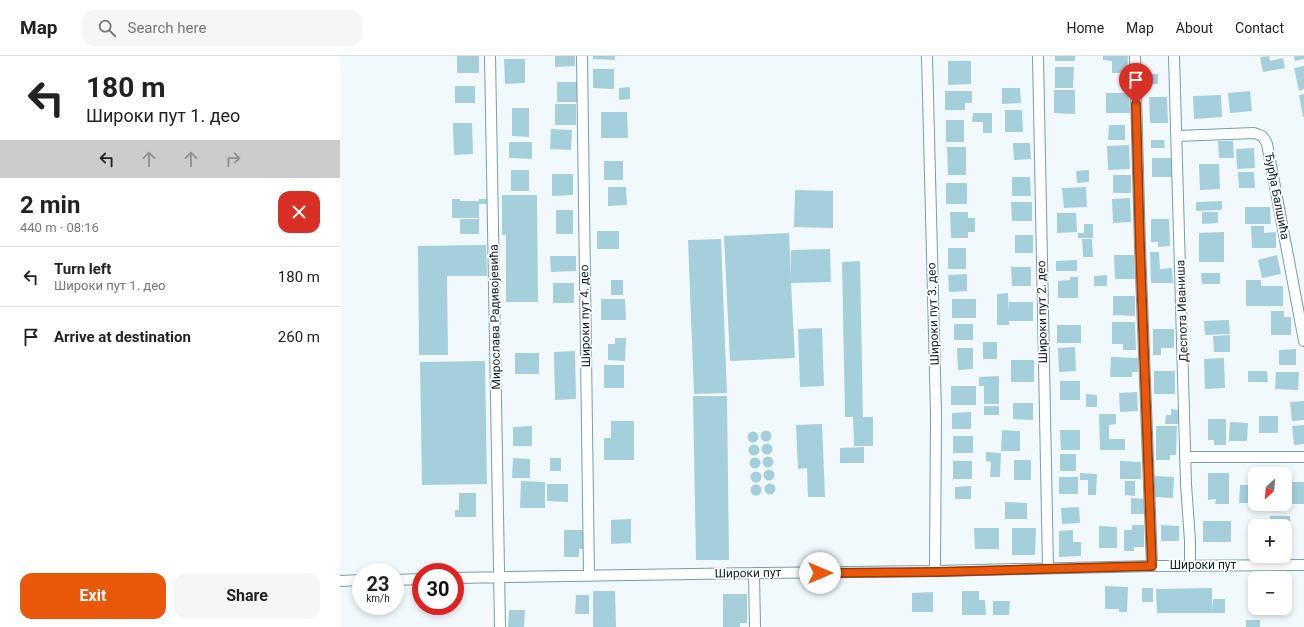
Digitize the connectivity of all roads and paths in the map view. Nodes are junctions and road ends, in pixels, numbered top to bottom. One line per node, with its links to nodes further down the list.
1 (490, 56): 19 (street, Мирослава Радивојевића)
2 (582, 56): 17 (street, Широки пут 4. део)
3 (927, 56): 15 (street, Широки пут 3. део)
4 (1038, 56): 14 (street, Широки пут 2. део)
5 (1135, 56): 12 (street)
6 (1174, 56): 7 (street, Деспота Иваниша)
7 (1177, 136): 8 (street, Ђурђа Балшића); 9 (street, Деспота Иваниша)
8 (1304, 342)
9 (1186, 457): 10 (street); 13 (street, Деспота Иваниша)
10 (1304, 457)
11 (1304, 565): 13 (street, Широки пут)
12 (1152, 566): 13 (street, Широки пут); 14 (street, Широки пут)
13 (1190, 566)
14 (1048, 568): 15 (street, Широки пут)
15 (935, 572): 16 (street, Широки пут)
16 (754, 573): 17 (street, Широки пут); 23 (street)
17 (589, 576): 19 (street, Широки пут)
18 (464, 578): 19 (street, Широки пут)
19 (500, 578): 22 (street, Мирослава Радивојевића)
20 (352, 580): 21 (street)
21 (340, 581)
22 (500, 627)
23 (754, 627)

